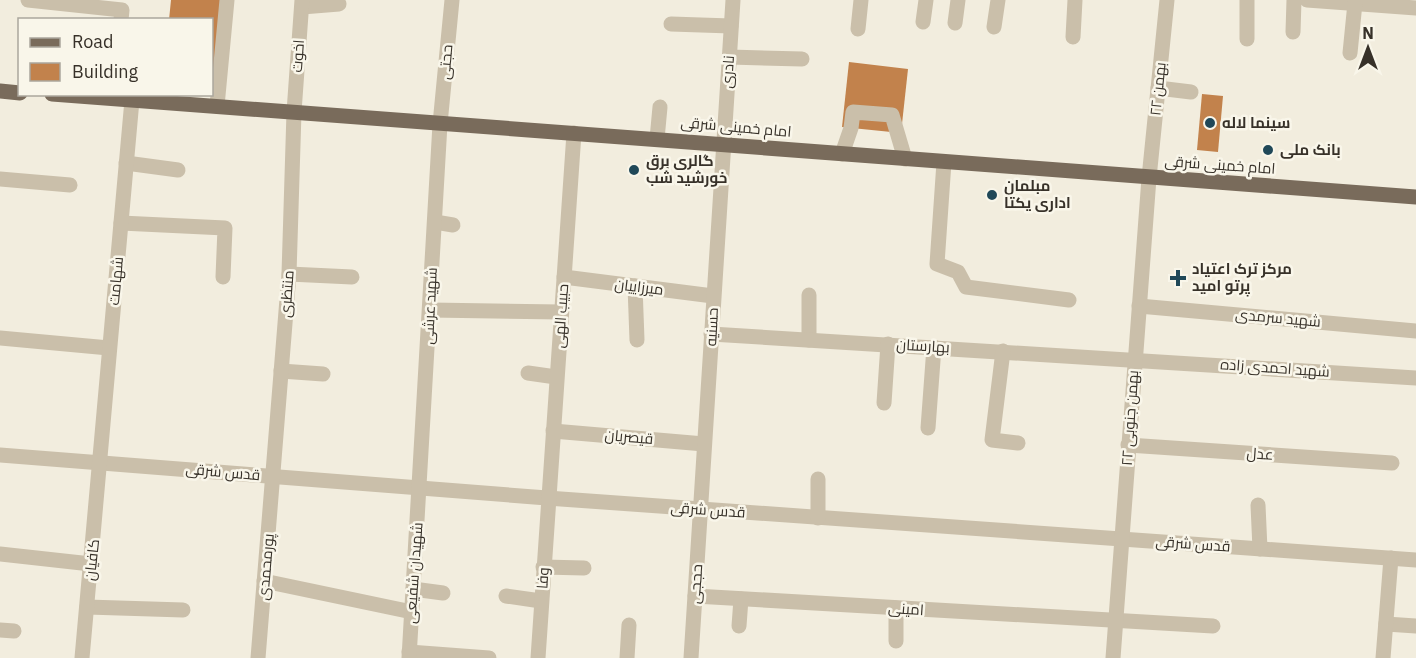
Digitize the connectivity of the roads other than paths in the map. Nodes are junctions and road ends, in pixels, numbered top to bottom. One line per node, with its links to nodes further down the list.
1 (28, 0): 19 (street)
2 (227, 0): 38 (street)
3 (452, 0): 41 (street, حجتی)
4 (734, 0): 23 (street, نادری)
5 (861, 0): 25 (street)
6 (926, 0): 20 (street)
7 (958, 0): 21 (street)
8 (998, 0): 24 (street)
9 (1075, 0): 27 (street)
10 (1167, 0): 32 (street, ۲۲ بهمن)
11 (1247, 0): 28 (street)
12 (1294, 0): 26 (street)
13 (1306, 0): 16 (street)
14 (1375, 2): 16 (street); 18 (street)
15 (302, 3): 17 (street); 40 (street, اخوت)
16 (1355, 3): 29 (street)
17 (339, 4)
18 (1416, 8)
19 (122, 15)
20 (923, 22)
21 (956, 23)
22 (672, 24): 23 (street)
23 (731, 26): 30 (street, نادری)
24 (994, 27)
25 (858, 29)
26 (1293, 32)
27 (1073, 37)
28 (1247, 39)
29 (1350, 53)
30 (729, 57): 31 (street); 44 (street, نادری)
31 (802, 59)
32 (1158, 88): 34 (street); 50 (street, ۲۲ بهمن)
33 (0, 91): 35 (main road)
34 (1191, 92)
35 (18, 93)
36 (115, 96): 37 (main road, امام خمینی شرقی)
37 (132, 100): 38 (main road, امام خمینی شرقی); 48 (street, شهامت)
38 (217, 106): 40 (main road, امام خمینی شرقی)
39 (660, 107): 43 (street)
40 (294, 112): 41 (main road, امام خمینی شرقی); 57 (street, منتظری)
41 (440, 124): 42 (main road, امام خمینی شرقی); 54 (street, شهید عرشی)
42 (574, 133): 43 (main road, امام خمینی شرقی); 60 (street, حبیب الهی)
43 (657, 139): 44 (main road, امام خمینی شرقی)
44 (722, 144): 45 (main road, امام خمینی شرقی); 63 (street, حسنیه)
45 (842, 154): 46 (main road, امام خمینی شرقی); 46 (street)
46 (905, 159): 47 (main road, امام خمینی شرقی)
47 (944, 162): 50 (main road, امام خمینی شرقی); 64 (street)
48 (126, 163): 49 (street); 55 (street, شهامت)
49 (178, 170)
50 (1149, 178): 53 (main road, امام خمینی شرقی); 65 (street, ۲۲ بهمن جنوبی)
51 (0, 179): 52 (street)
52 (70, 185)
53 (1416, 197)
54 (435, 222): 56 (street); 66 (street, شهید عرشی)
55 (121, 223): 58 (street); 75 (street, شهامت)
56 (453, 225)
57 (289, 274): 59 (street); 78 (street, منتظری)
58 (223, 277)
59 (352, 277)
60 (564, 277): 61 (street, میرزاییان); 67 (street, حبیب الهی)
61 (635, 286): 63 (street, میرزاییان); 71 (street)
62 (809, 295): 72 (street)
63 (713, 296): 69 (street, حسنیه)
64 (1069, 300)
65 (1139, 306): 68 (street, شهید سرمدی); 77 (street, ۲۲ بهمن جنوبی)
66 (430, 310): 67 (street); 94 (street, شهید عرشی)
67 (561, 312): 81 (street, حبیب الهی)
68 (1416, 331)
69 (711, 334): 72 (street, بهارستان); 87 (street, حسنیه)
70 (0, 338): 75 (street)
71 (637, 340)
72 (809, 340): 73 (street, بهارستان)
73 (888, 344): 74 (street, بهارستان); 83 (street)
74 (934, 347): 76 (street, بهارستان); 84 (street)
75 (109, 348): 90 (street, شهامت)
76 (1003, 351): 77 (street, بهارستان); 86 (street)
77 (1135, 359): 82 (street, شهید احمدی زاده); 88 (street, ۲۲ بهمن جنوبی)
78 (281, 371): 80 (street); 92 (street, منتظری)
79 (528, 373): 81 (street)
80 (323, 374)
81 (556, 377): 85 (street, حبیب الهی)
82 (1416, 378)
83 (884, 403)
84 (928, 428)
85 (553, 431): 87 (street, قیصریان); 95 (street, حبیب الهی)
86 (1018, 443)
87 (704, 444): 97 (street, حسنیه)
88 (1128, 445): 91 (street, عدل); 99 (street, ۲۲ بهمن جنوبی)
89 (0, 455): 90 (street, قدس شرقی)
90 (101, 462): 92 (street, قدس شرقی); 104 (street, کافیان)
91 (1392, 463)
92 (273, 477): 94 (street, قدس شرقی); 107 (street, پورمحمدی)
93 (818, 479): 98 (street)
94 (420, 489): 95 (street, قدس شرقی); 108 (street, شهیدان شفیعی)
95 (548, 498): 97 (street, قدس شرقی); 105 (street, وفا)
96 (1258, 504): 100 (street)
97 (701, 510): 98 (street, قدس شرقی); 111 (street, حججی)
98 (818, 518): 99 (street, قدس شرقی)
99 (1121, 539): 100 (street, قدس شرقی); 118 (street, ۲۲ بهمن جنوبی)
100 (1260, 549): 102 (street, قدس شرقی)
101 (0, 554): 104 (street)
102 (1391, 558): 103 (street, قدس شرقی); 119 (street)
103 (1416, 560)
104 (91, 564): 114 (street, کافیان)
105 (543, 567): 106 (street); 113 (street, وفا)
106 (584, 568)
107 (264, 580): 117 (street); 127 (street, پورمحمدی)
108 (413, 589): 109 (street); 117 (street, شهیدان شفیعی)
109 (443, 594)
110 (506, 596): 113 (street)
111 (695, 596): 112 (street, امینی); 131 (street, حججی)
112 (741, 599): 115 (street, امینی); 121 (street)
113 (541, 601): 129 (street, وفا)
114 (87, 607): 116 (street); 126 (street, کافیان)
115 (896, 608): 118 (street, امینی); 124 (street)
116 (183, 610)
117 (412, 612): 125 (street, شهیدان شفیعی)
118 (1116, 622): 122 (street, امینی); 132 (street, ۲۲ بهمن جنوبی)
119 (1386, 624): 123 (street); 133 (street)
120 (629, 625): 130 (street)
121 (739, 626)
122 (1213, 626)
123 (1416, 626)
124 (896, 641)
125 (409, 655): 128 (street)
126 (82, 658)
127 (258, 658)
128 (489, 658)
129 (538, 658)
130 (627, 658)
131 (691, 658)
132 (1113, 658)
133 (1383, 658)

